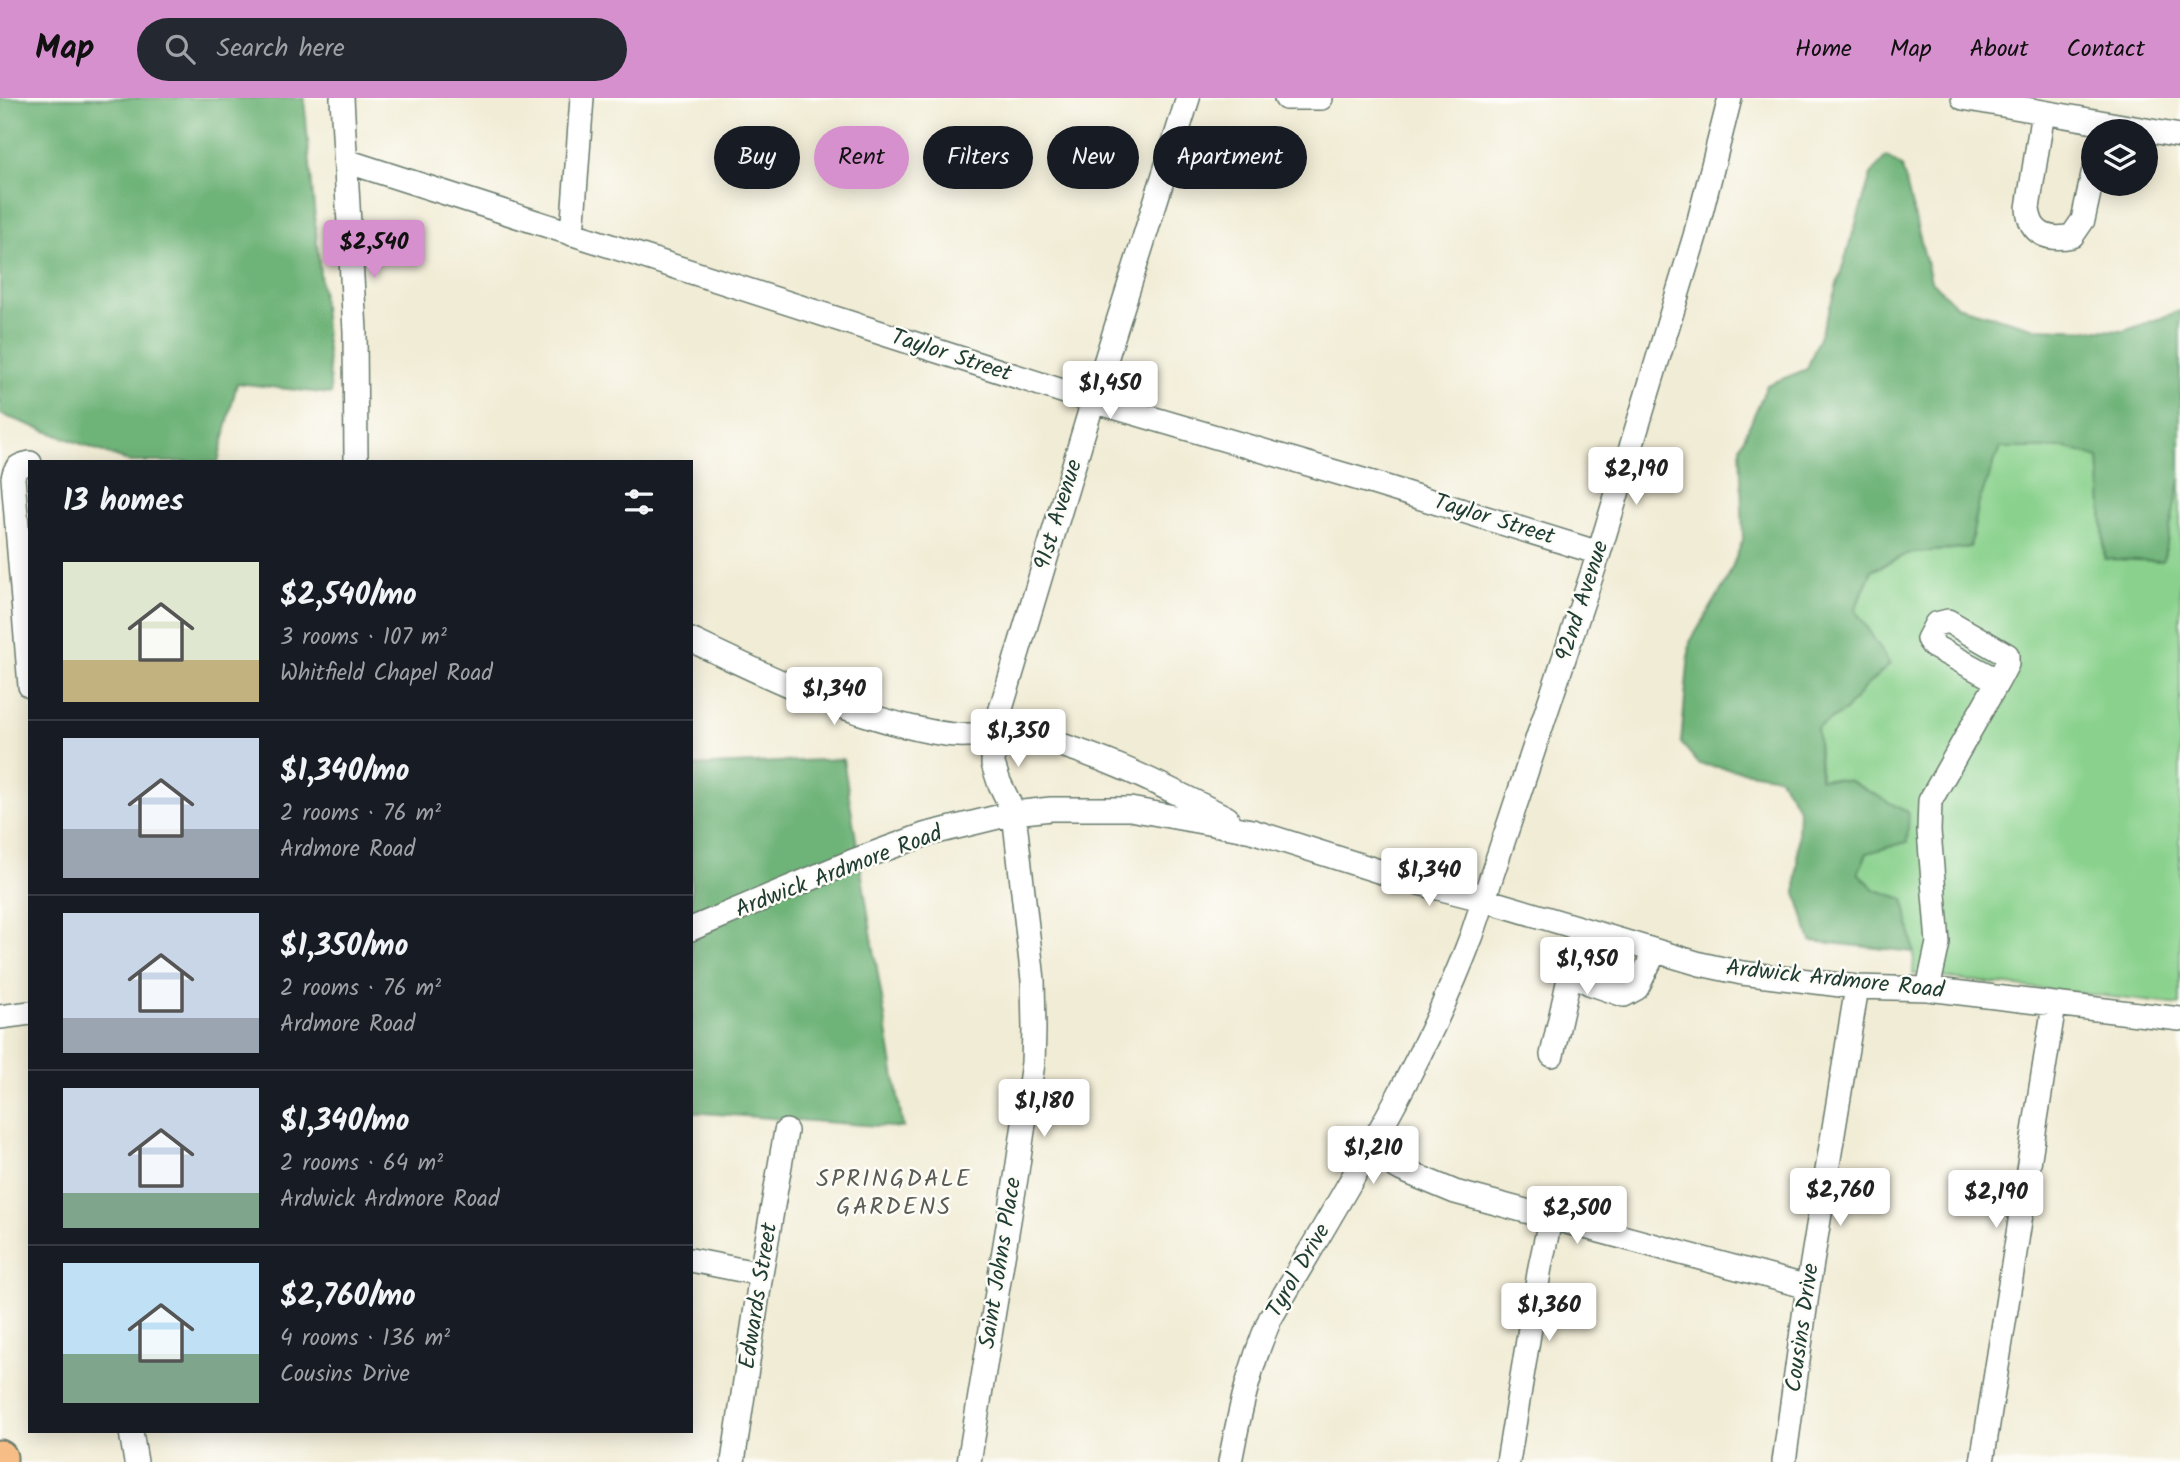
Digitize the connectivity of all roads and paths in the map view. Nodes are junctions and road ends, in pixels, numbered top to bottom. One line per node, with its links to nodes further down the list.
1 (342, 98): 12 (street)
2 (582, 98): 14 (street)
3 (1188, 98): 15 (street, 91st Avenue)
4 (1286, 98): 5 (street)
5 (1321, 98)
6 (1730, 98): 18 (street, 92nd Avenue)
7 (1964, 98): 8 (street)
8 (2043, 112): 9 (street); 13 (street)
9 (2081, 122)
10 (2158, 133): 11 (street)
11 (2180, 136)
12 (346, 161): 14 (street, Taylor Street); 16 (street)
13 (2088, 196)
14 (572, 234): 15 (street, Taylor Street)
15 (1093, 401): 18 (street, Taylor Street); 22 (street, 91st Avenue)
16 (356, 460)
17 (22, 467): 20 (street)
18 (1599, 553): 25 (street, 92nd Avenue)
19 (693, 641): 22 (street)
20 (28, 662)
21 (1998, 681): 31 (street)
22 (994, 732): 23 (street, 91st Avenue); 24 (street)
23 (1014, 813): 24 (street, Ardwick Ardmore Road); 26 (street, Ardwick Ardmore Road); 48 (street, Saint Johns Place)
24 (1252, 831): 25 (street, Ardwick Ardmore Road)
25 (1485, 900): 27 (street, Ardwick Ardmore Road); 38 (street, Tyrol Drive)
26 (693, 928)
27 (1580, 929): 28 (street, Ardwick Ardmore Road); 29 (street)
28 (1655, 951): 29 (street); 30 (street, Ardwick Ardmore Road)
29 (1570, 972): 36 (street)
30 (1857, 987): 31 (street, Ardwick Ardmore Road); 42 (street, Cousins Drive)
31 (1928, 989): 32 (street, Ardwick Ardmore Road)
32 (2054, 1005): 35 (street, Ardwick Ardmore Road); 52 (street)
33 (27, 1014): 34 (street)
34 (0, 1017)
35 (2180, 1019)
36 (1552, 1055)
37 (786, 1131): 41 (street, Edwards Street)
38 (1369, 1151): 39 (street); 49 (street, Tyrol Drive)
39 (1551, 1216): 42 (street); 50 (street)
40 (693, 1261): 41 (street)
41 (761, 1275): 47 (street, Edwards Street)
42 (1808, 1287): 51 (street, Cousins Drive)
43 (131, 1433): 46 (street)
44 (0, 1457): 45 (highway)
45 (1, 1462)
46 (136, 1462)
47 (733, 1462)
48 (969, 1462)
49 (1230, 1462)
50 (1508, 1462)
51 (1784, 1462)
52 (1982, 1462)

